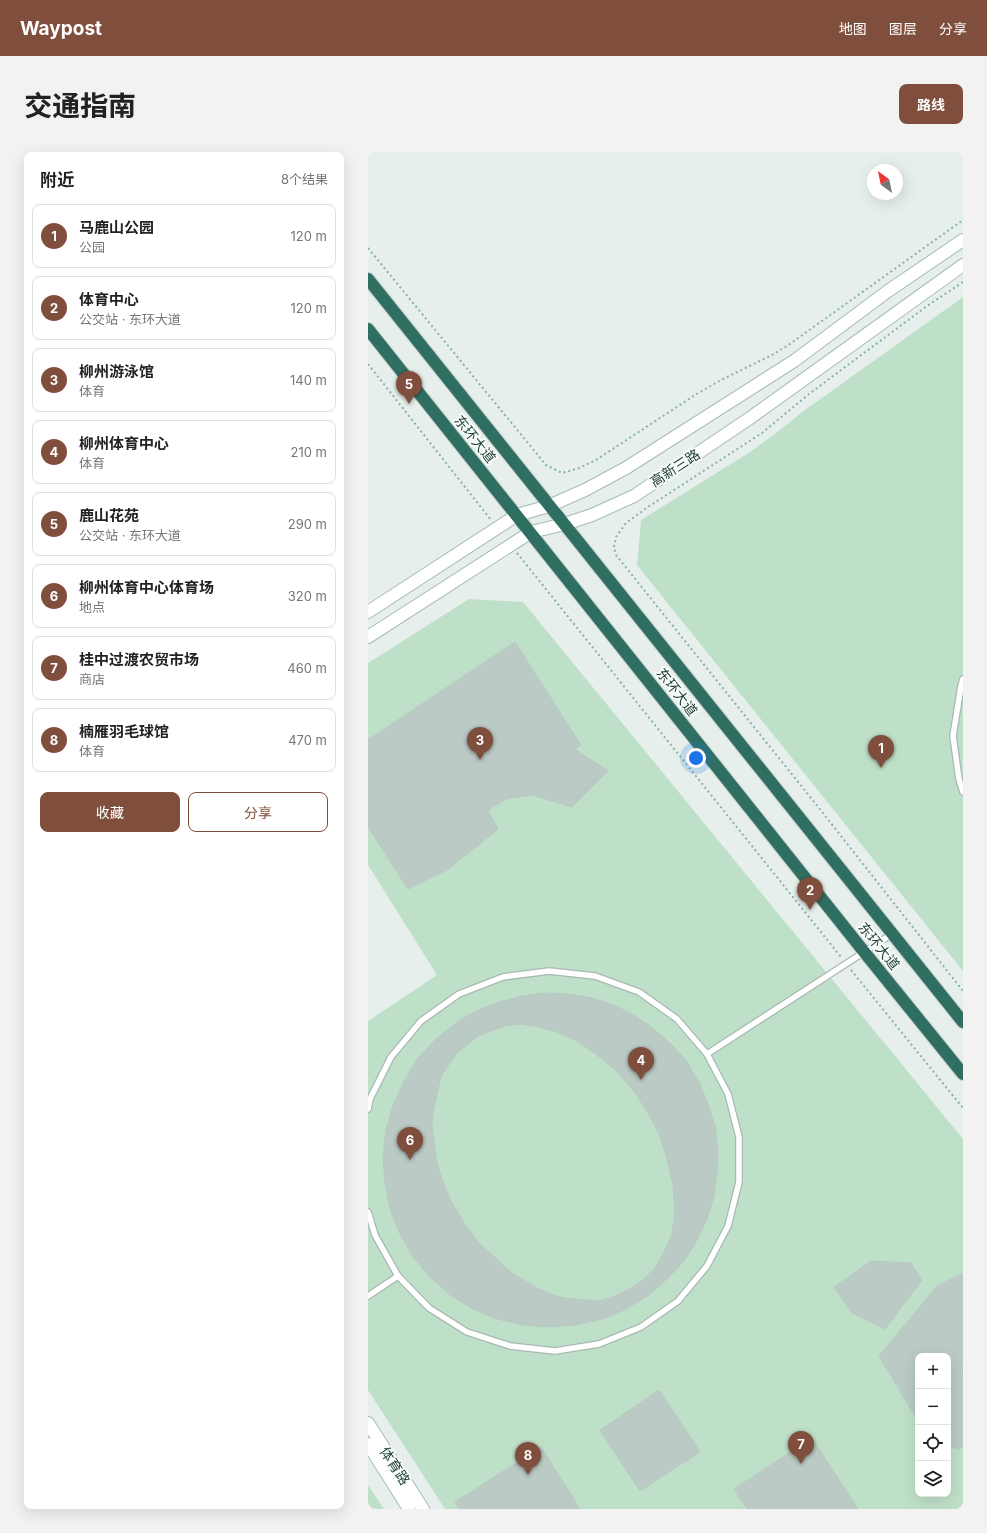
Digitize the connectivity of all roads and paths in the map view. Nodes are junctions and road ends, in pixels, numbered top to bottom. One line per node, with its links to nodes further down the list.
1 (963, 220): 3 (path)
2 (963, 240): 9 (main road, 高新三路)
3 (368, 248)
4 (963, 265): 11 (main road, 高新三路)
5 (368, 279): 9 (highway, 东环大道)
6 (963, 282): 22 (path)
7 (368, 329): 10 (highway, 东环大道)
8 (368, 364): 12 (path)
9 (549, 506): 10 (main road, 高新三路); 11 (highway, 东环大道)
10 (517, 516): 12 (main road, 高新三路); 13 (highway, 东环大道)
11 (565, 524): 13 (main road, 高新三路); 19 (highway, 东环大道)
12 (498, 528): 15 (main road, 高新三路)
13 (531, 532): 14 (main road, 高新三路); 20 (highway, 东环大道)
14 (511, 545): 16 (main road, 高新三路); 21 (path)
15 (368, 612)
16 (368, 637)
17 (963, 679): 18 (lane)
18 (963, 792)
19 (892, 934): 20 (lane); 23 (highway, 东环大道)
20 (865, 952): 21 (lane); 25 (highway, 东环大道)
21 (846, 964): 24 (lane); 26 (path)
22 (963, 991)
23 (963, 1022)
24 (708, 1054): 27 (lane); 29 (lane)
25 (963, 1074)
26 (963, 1108)
27 (368, 1109)
28 (368, 1212): 29 (lane)
29 (398, 1276): 30 (lane)
30 (368, 1296)
31 (368, 1424): 34 (main road, 体育路)
32 (368, 1444): 33 (main road, 体育路)
33 (409, 1509)
34 (423, 1509)

